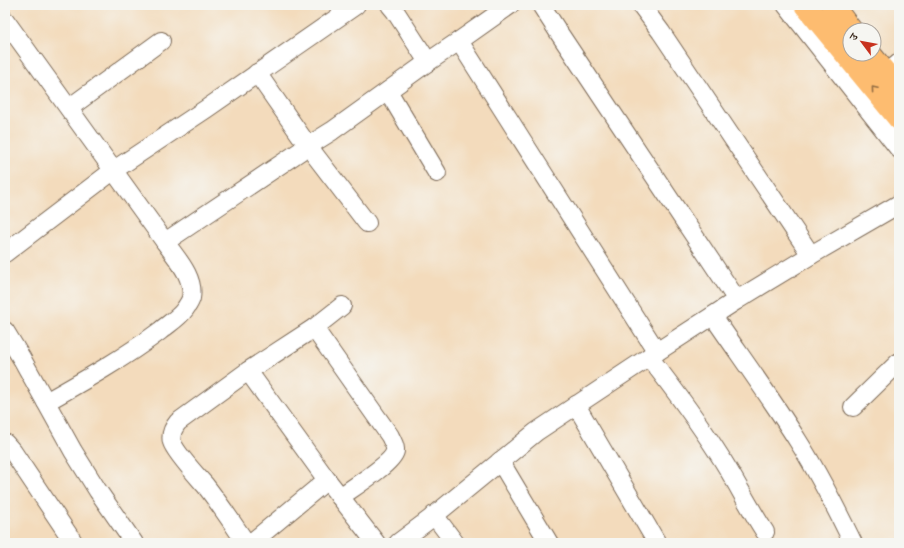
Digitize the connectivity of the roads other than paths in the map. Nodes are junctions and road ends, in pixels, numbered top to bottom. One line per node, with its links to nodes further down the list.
1 (356, 5): 15 (street)
2 (390, 5): 13 (street)
3 (510, 5): 12 (street)
4 (541, 5): 29 (street)
5 (641, 5): 28 (street)
6 (786, 5): 21 (street)
7 (805, 5): 19 (main road, one-way to 7)
8 (832, 5): 10 (main road)
9 (5, 20): 18 (street)
10 (845, 22)
11 (161, 41): 18 (street)
12 (459, 42): 13 (street); 34 (street)
13 (428, 62): 17 (street)
14 (880, 62): 16 (main road)
15 (257, 73): 20 (street); 22 (street)
16 (895, 75)
17 (388, 91): 20 (street); 23 (street)
18 (69, 108): 22 (street)
19 (899, 120)
20 (308, 146): 25 (street); 26 (street)
21 (899, 149)
22 (114, 170): 26 (street); 27 (street)
23 (437, 173)
24 (899, 204): 28 (street)
25 (367, 223)
26 (165, 242): 37 (street)
27 (5, 253)
28 (811, 255): 29 (street)
29 (737, 300): 31 (street)
30 (342, 306): 32 (street)
31 (713, 316): 34 (street); 55 (street)
32 (314, 328): 36 (street); 43 (street)
33 (5, 331): 37 (street)
34 (653, 355): 38 (street); 45 (street)
35 (899, 362): 39 (street)
36 (248, 371): 42 (street); 48 (street)
37 (46, 402): 47 (street)
38 (576, 405): 41 (street); 54 (street)
39 (853, 407)
40 (5, 443): 46 (street)
41 (500, 461): 44 (street); 53 (street)
42 (327, 480): 43 (street); 49 (street)
43 (340, 497): 50 (street)
44 (434, 515): 51 (street); 52 (street)
45 (765, 532)
46 (74, 543)
47 (134, 543)
48 (246, 543)
49 (251, 543)
50 (376, 543)
51 (398, 543)
52 (454, 543)
53 (549, 543)
54 (657, 543)
55 (853, 543)

